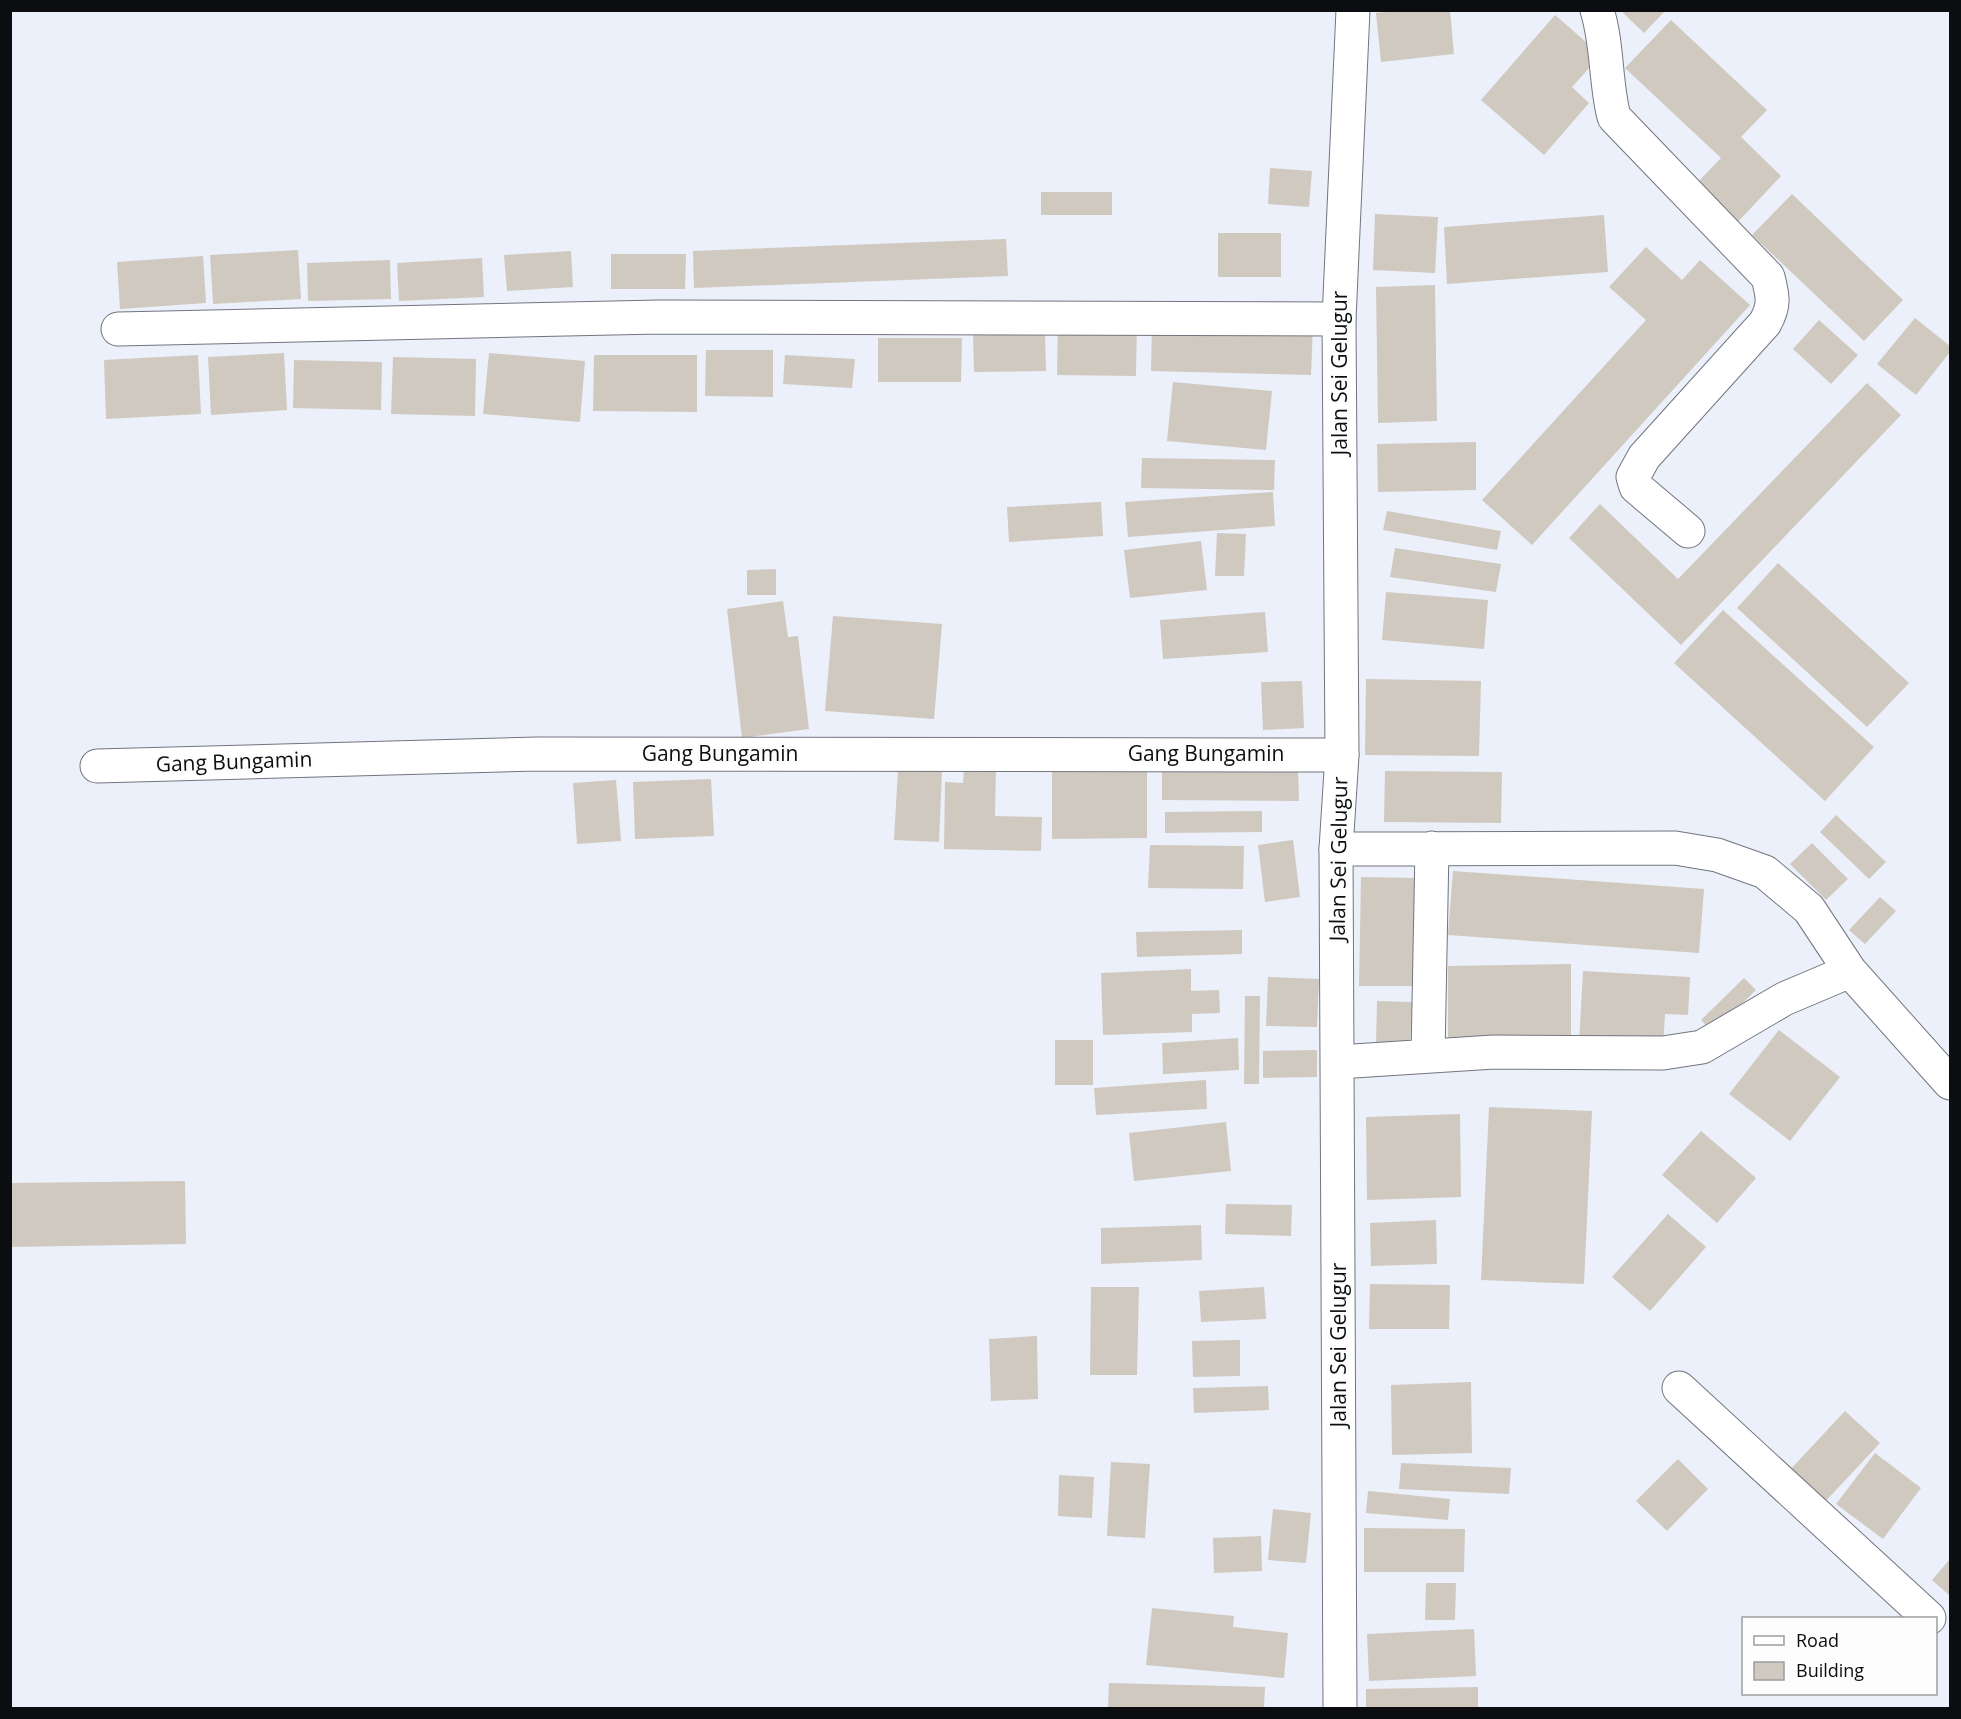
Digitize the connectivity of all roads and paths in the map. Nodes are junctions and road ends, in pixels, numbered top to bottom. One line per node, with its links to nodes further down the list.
1 (1353, 10): 3 (street, Jalan Sei Gelugur)
2 (1597, 10): 5 (street)
3 (1339, 319): 4 (street); 6 (street, Jalan Sei Gelugur)
4 (118, 329)
5 (1688, 531)
6 (1342, 755): 7 (street, Gang Bungamin); 9 (street, Jalan Sei Gelugur)
7 (97, 766)
8 (1432, 848): 9 (street); 10 (street); 11 (street)
9 (1336, 849): 12 (street, Jalan Sei Gelugur)
10 (1850, 971): 11 (street); 13 (street)
11 (1428, 1056): 12 (street)
12 (1338, 1062): 18 (street, Jalan Sei Gelugur)
13 (1950, 1083)
14 (1679, 1388): 15 (street)
15 (1928, 1617)
16 (1937, 1626): 17 (street)
17 (1950, 1638)
18 (1340, 1708)

